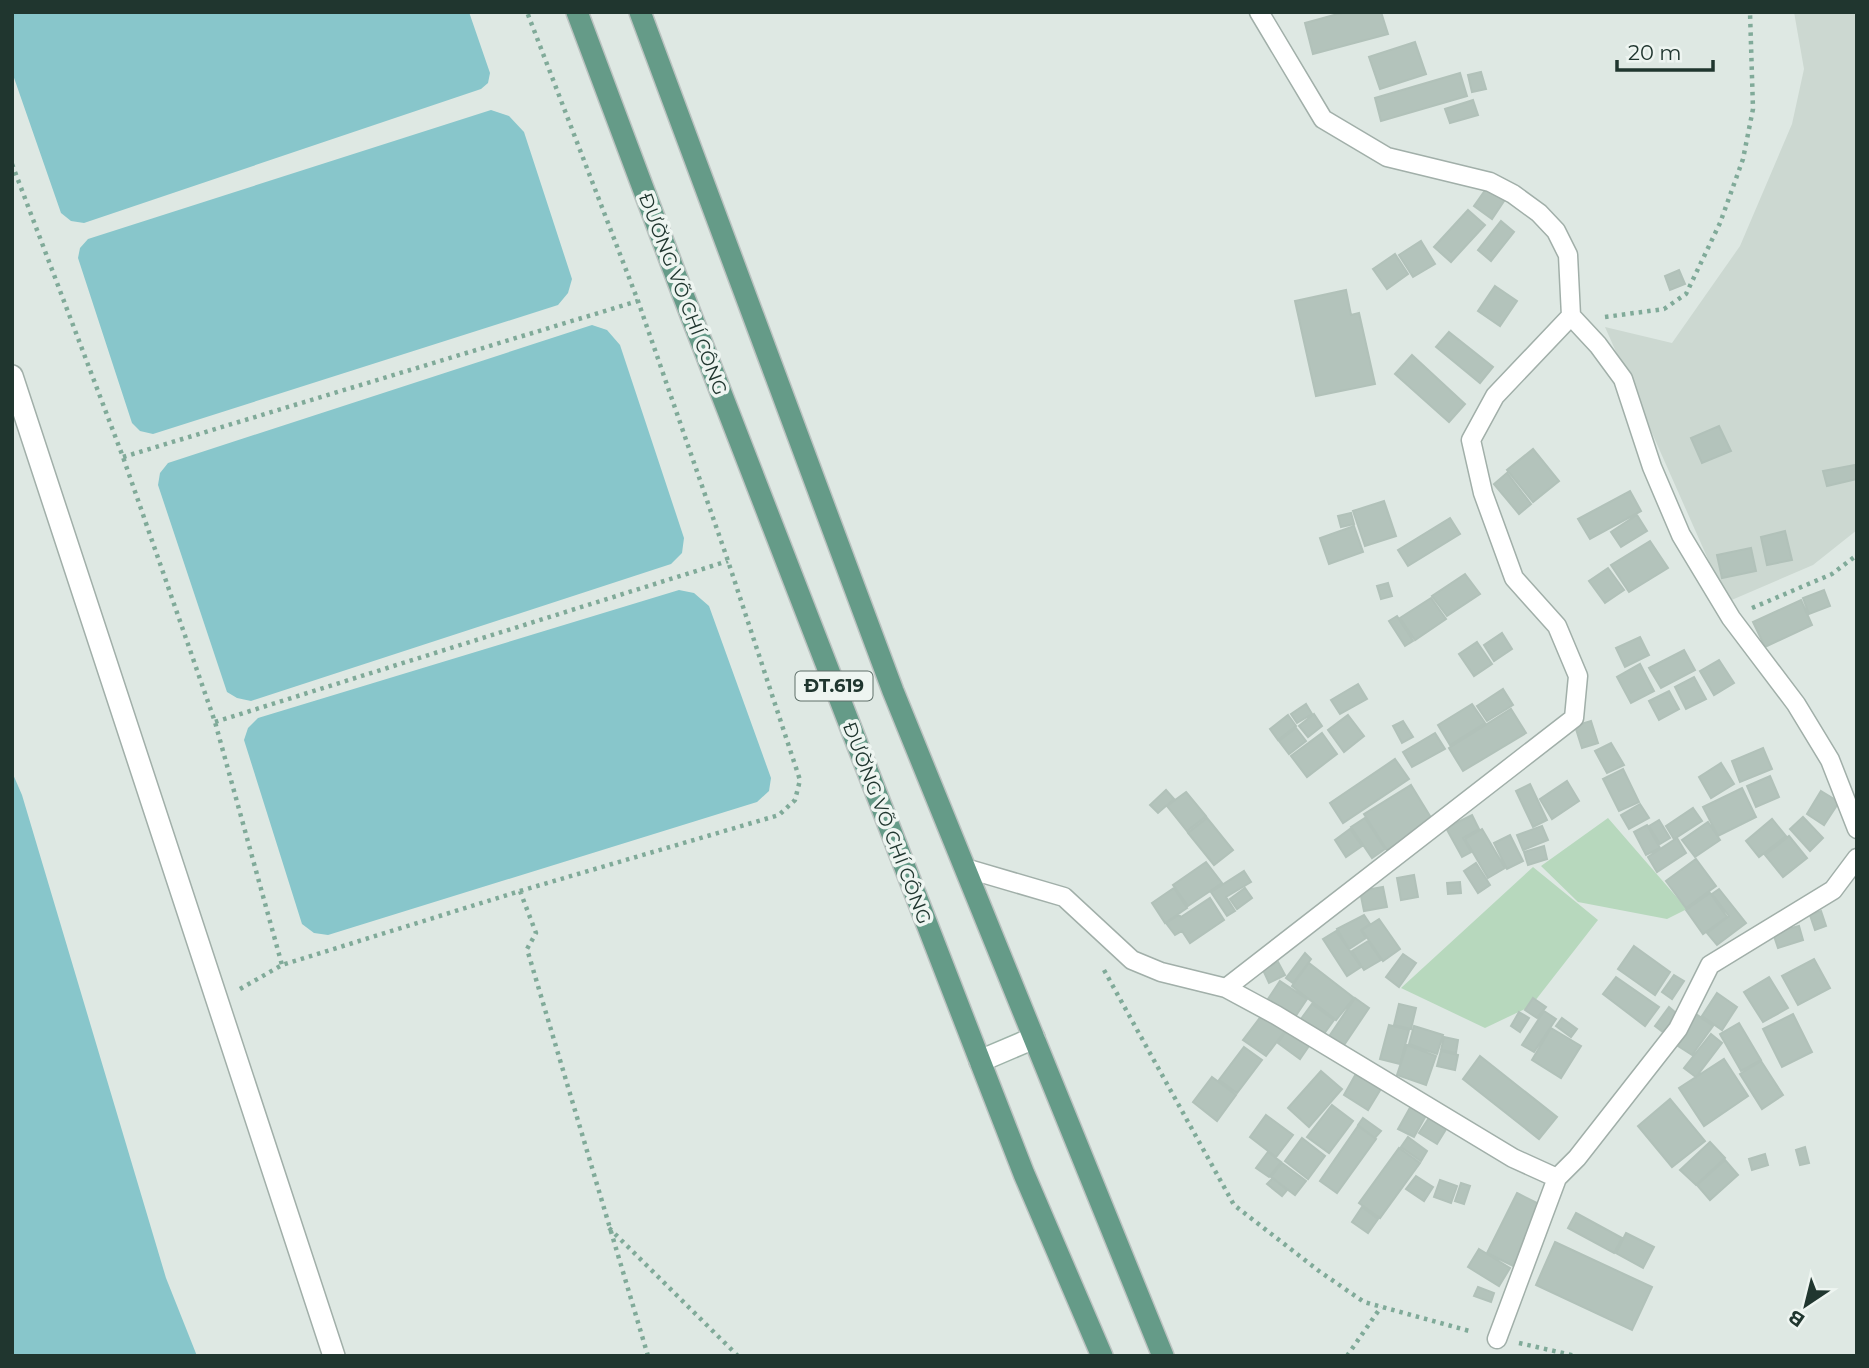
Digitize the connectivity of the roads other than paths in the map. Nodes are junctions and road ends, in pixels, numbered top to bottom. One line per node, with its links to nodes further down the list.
1 (577, 12): 11 (main road, ĐƯỜNG VÕ CHÍ CÔNG / ĐT.619)
2 (640, 12): 8 (main road, ĐT.619)
3 (1259, 12): 4 (lane)
4 (1571, 316): 6 (lane); 9 (lane)
5 (12, 376): 14 (street)
6 (1857, 829)
7 (1857, 858): 12 (lane)
8 (964, 868): 9 (lane); 10 (main road, ĐT.619)
9 (1226, 988): 12 (lane)
10 (1034, 1038): 11 (street); 16 (main road, ĐT.619)
11 (980, 1061): 15 (main road, ĐƯỜNG VÕ CHÍ CÔNG / ĐT.619)
12 (1557, 1178): 13 (lane)
13 (1497, 1339)
14 (334, 1356)
15 (1102, 1356)
16 (1163, 1356)

